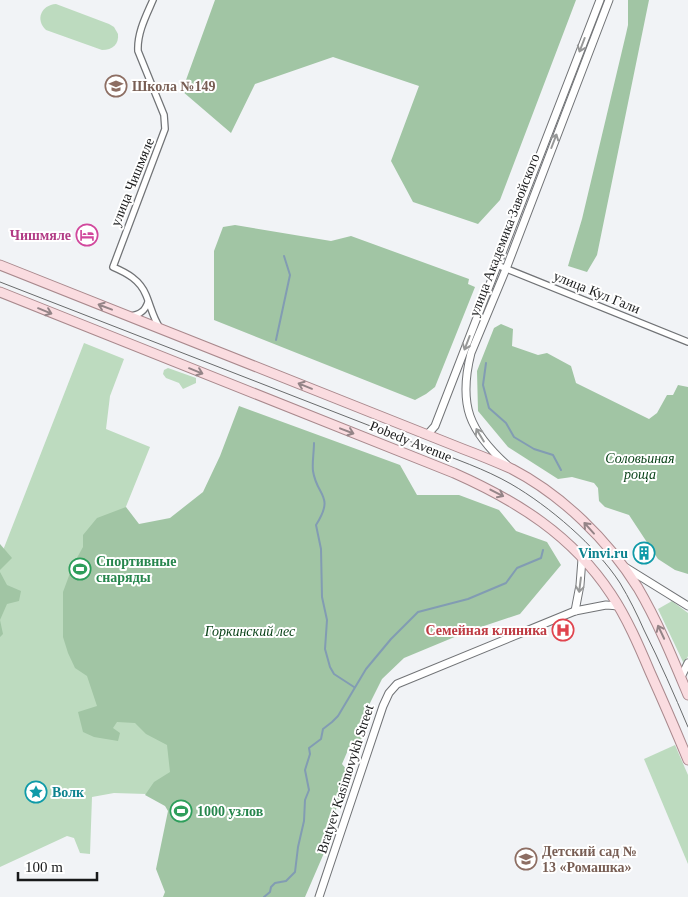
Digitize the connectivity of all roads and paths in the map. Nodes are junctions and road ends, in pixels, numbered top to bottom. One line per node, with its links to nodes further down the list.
1 (153, 0): 8 (street, улица Чишмяле)
2 (600, 0): 5 (street, улица Академика Завойского, one-way to 5)
3 (608, 0): 6 (street, улица Академика Завойского, one-way to 3)
4 (0, 265): 9 (main road, Pobedy Avenue, one-way to 4)
5 (497, 266): 6 (street, улица Кул Гали); 12 (street, улица Академика Завойского, one-way to 12)
6 (506, 269): 11 (street, улица Кул Гали); 13 (street, улица Академика Завойского, one-way to 6)
7 (0, 292): 14 (main road, Pobedy Avenue, one-way to 14)
8 (148, 302): 9 (street); 10 (street, улица Чишмяле)
9 (130, 316): 10 (main road, Pobedy Avenue)
10 (160, 328): 12 (main road, Pobedy Avenue, one-way to 10)
11 (688, 342)
12 (427, 435): 13 (main road, Pobedy Avenue)
13 (513, 470): 15 (main road, Pobedy Avenue, one-way to 13)
14 (582, 559): 16 (main road, Pobedy Avenue); 18 (street, one-way to 18)
15 (621, 564): 17 (street); 20 (main road, Pobedy Avenue, one-way to 15)
16 (619, 606): 18 (street, Bratyev Kasimovykh Street); 22 (main road, Pobedy Avenue)
17 (688, 606)
18 (575, 611): 23 (street, Bratyev Kasimovykh Street)
19 (688, 663): 20 (street)
20 (681, 677): 21 (main road, Pobedy Avenue)
21 (688, 695)
22 (688, 760)
23 (319, 897)

